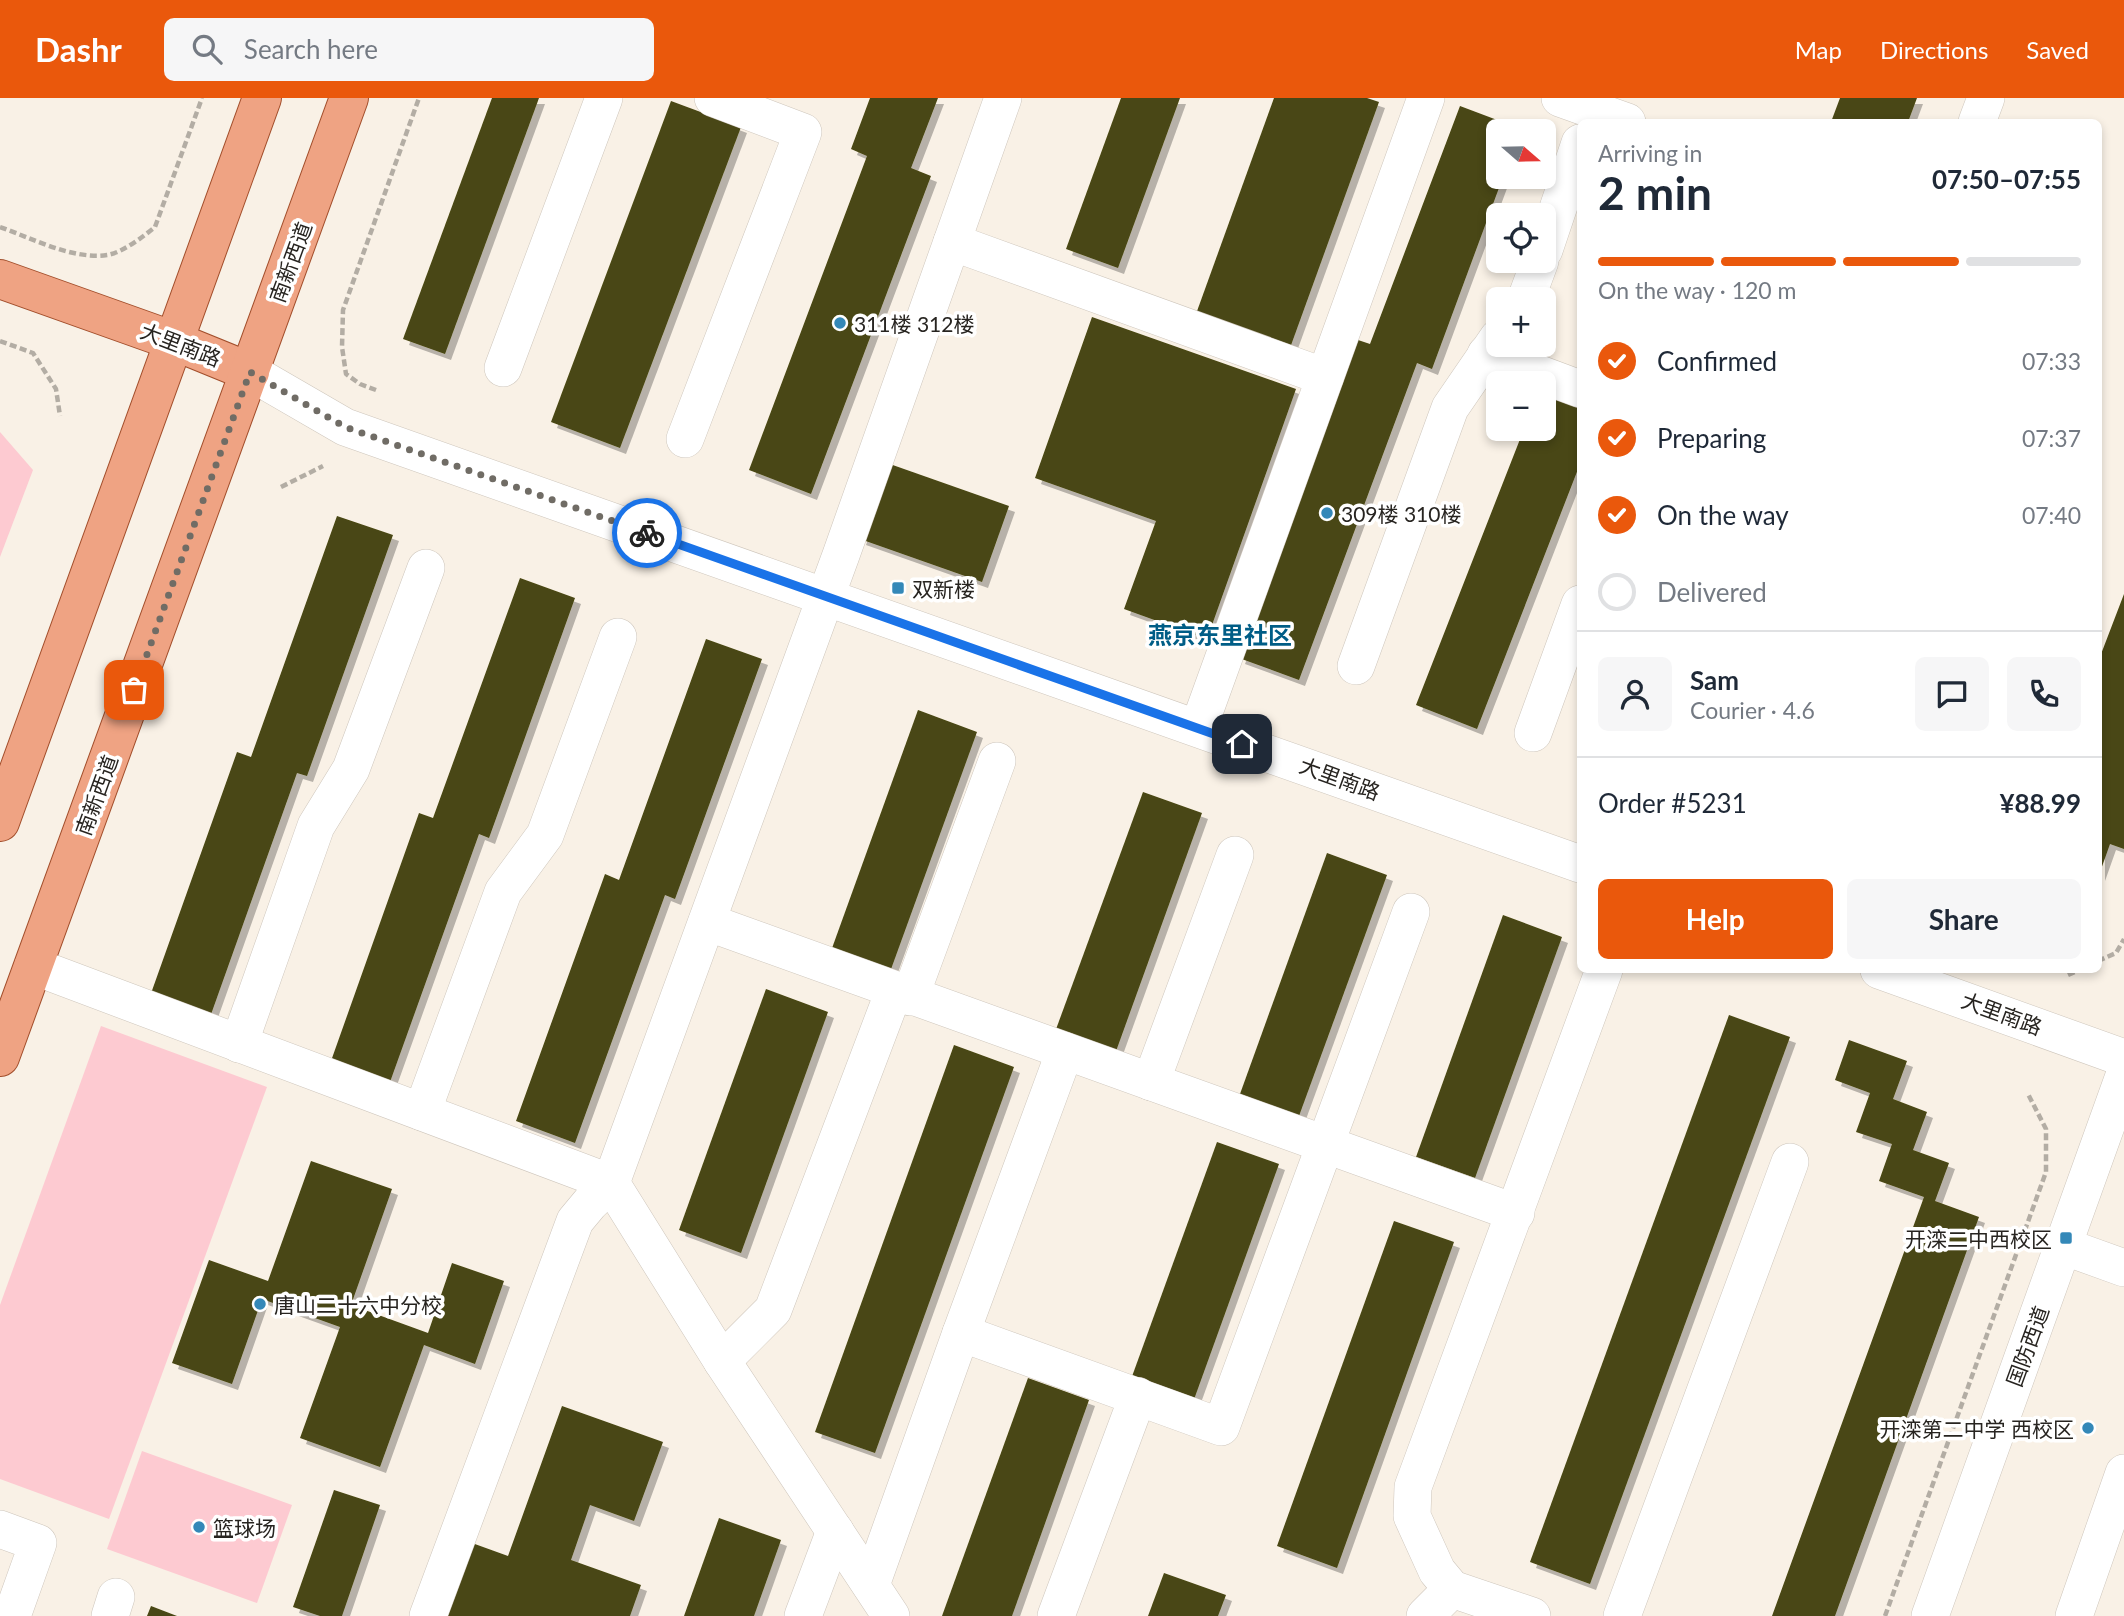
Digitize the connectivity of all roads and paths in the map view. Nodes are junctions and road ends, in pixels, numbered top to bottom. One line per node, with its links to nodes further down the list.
1 (202, 98): 13 (path)
2 (262, 98): 17 (main road)
3 (349, 98): 21 (main road, 南新西道)
4 (419, 98): 24 (path)
5 (604, 98): 20 (street)
6 (713, 98): 26 (street)
7 (1003, 98): 14 (street)
8 (1426, 98): 22 (street)
9 (1986, 98): 10 (street)
10 (1978, 119)
11 (1577, 129): 12 (street)
12 (1556, 206)
13 (0, 227)
14 (952, 242): 22 (street); 30 (street)
15 (0, 279): 17 (main road, 大里南路)
16 (0, 341): 25 (path)
17 (174, 341): 21 (main road, 大里南路); 37 (main road)
18 (1486, 355): 33 (street)
19 (1515, 357): 23 (street)
20 (503, 368)
21 (250, 372): 30 (street, 大里南路); 44 (main road, 南新西道)
22 (1325, 377): 34 (street)
23 (1577, 387)
24 (376, 390)
25 (60, 416)
26 (685, 439)
27 (323, 466): 28 (path)
28 (281, 488)
29 (425, 568): 50 (street)
30 (826, 596): 39 (street, 大里南路); 41 (street)
31 (1577, 612): 35 (street)
32 (618, 637): 57 (street)
33 (1356, 666)
34 (1202, 719)
35 (1533, 733)
36 (997, 761): 49 (street)
37 (0, 822)
38 (1235, 855): 55 (street)
39 (1577, 863)
40 (1411, 912): 58 (street)
41 (707, 922): 49 (street); 60 (street)
42 (2124, 939): 43 (path)
43 (2102, 959)
44 (33, 966): 50 (street); 52 (main road, 南新西道)
45 (1603, 973): 61 (street)
46 (1887, 973): 53 (street, 大里南路)
47 (2072, 973): 48 (path)
48 (2067, 975)
49 (902, 994): 51 (street); 65 (street)
50 (239, 1044): 57 (street)
51 (1065, 1051): 55 (street); 64 (street)
52 (0, 1057)
53 (2124, 1058)
54 (2124, 1076): 62 (street, 国防西道)
55 (1151, 1082): 58 (street)
56 (2028, 1094): 80 (path)
57 (422, 1112): 60 (street)
58 (1325, 1145): 61 (street); 66 (street)
59 (1790, 1162): 79 (street)
60 (611, 1183): 65 (street); 73 (street)
61 (1516, 1213): 71 (street)
62 (2063, 1246): 63 (street); 81 (street, 国防西道)
63 (2124, 1268)
64 (961, 1333): 66 (street); 70 (street)
65 (722, 1361): 69 (street)
66 (1138, 1396): 76 (street)
67 (2124, 1473): 82 (street)
68 (0, 1529): 72 (street)
69 (835, 1531): 70 (street); 74 (street)
70 (871, 1585): 75 (street)
71 (1452, 1588): 77 (street); 78 (street)
72 (12, 1616)
73 (428, 1616)
74 (803, 1616)
75 (891, 1616)
76 (1056, 1616)
77 (1426, 1616)
78 (1532, 1616)
79 (1622, 1616)
80 (1885, 1616)
81 (1930, 1616)
82 (2074, 1616)

